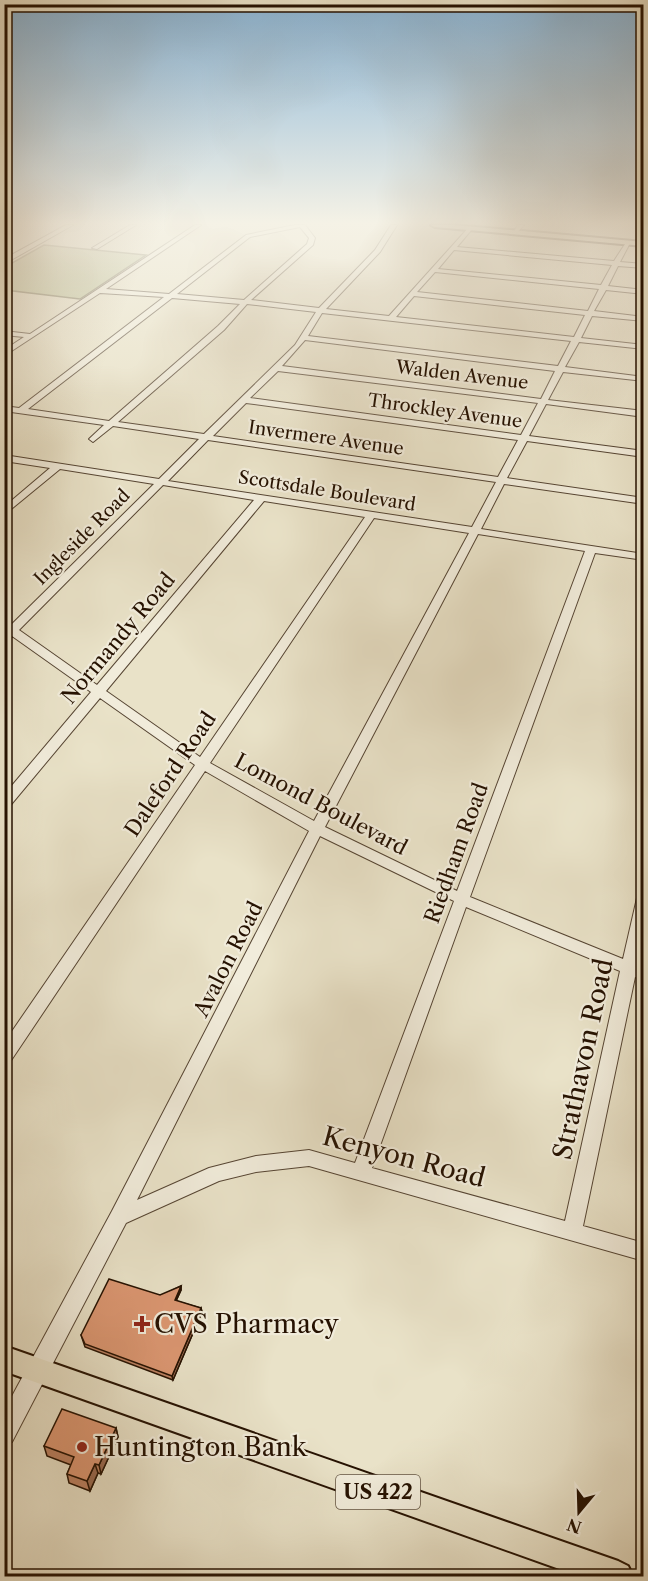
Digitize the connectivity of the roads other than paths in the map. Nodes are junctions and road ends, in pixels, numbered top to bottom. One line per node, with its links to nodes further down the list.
1 (87, 299): 15 (street)
2 (166, 299): 26 (street)
3 (201, 299): 9 (street)
4 (250, 299): 9 (street)
5 (332, 299): 10 (street, Ingleside Road)
6 (408, 299): 12 (street)
7 (457, 299): 11 (street)
8 (597, 299): 11 (street, Avalon Road)
9 (247, 303): 10 (street); 28 (street)
10 (320, 311): 12 (street); 16 (street, Ingleside Road)
11 (590, 313): 13 (street); 17 (street, Avalon Road)
12 (391, 318): 17 (street)
13 (644, 319)
14 (4, 333): 15 (street)
15 (31, 336): 19 (street)
16 (305, 338): 20 (street, Ingleside Road); 21 (street)
17 (576, 340): 18 (street); 21 (street, Avalon Road)
18 (644, 347)
19 (4, 354)
20 (276, 368): 23 (street, Ingleside Road); 24 (street, Walden Avenue)
21 (560, 369): 22 (street); 24 (street, Avalon Road)
22 (644, 379)
23 (243, 400): 29 (street, Ingleside Road); 30 (street, Throckley Avenue)
24 (543, 402): 27 (street, Walden Avenue); 30 (street, Avalon Road)
25 (4, 408): 26 (street, Invermere Avenue)
26 (20, 411): 28 (street, Invermere Avenue)
27 (644, 414)
28 (110, 424): 29 (street, Invermere Avenue); 31 (street)
29 (204, 438): 35 (street, Invermere Avenue); 36 (street, Ingleside Road)
30 (524, 438): 32 (street, Throckley Avenue); 35 (street, Avalon Road)
31 (93, 439)
32 (644, 454)
33 (4, 458): 34 (street, Scottsdale Boulevard)
34 (58, 466): 36 (street, Scottsdale Boulevard); 39 (street)
35 (502, 480): 38 (street, Invermere Avenue); 41 (street, Avalon Road)
36 (161, 482): 37 (street, Scottsdale Boulevard); 44 (street, Ingleside Road)
37 (261, 498): 40 (street, Scottsdale Boulevard); 45 (street, Normandy Road)
38 (644, 501)
39 (4, 512)
40 (371, 514): 41 (street, Scottsdale Boulevard); 46 (street, Daleford Road)
41 (476, 531): 42 (street, Scottsdale Boulevard); 48 (street, Avalon Road)
42 (591, 549): 43 (street, Scottsdale Boulevard); 50 (street, Riedham Road)
43 (644, 557)
44 (7, 631): 45 (street, Lomond Boulevard)
45 (99, 691): 46 (street, Lomond Boulevard); 47 (street, Normandy Road)
46 (202, 764): 48 (street, Lomond Boulevard); 52 (street, Daleford Road)
47 (4, 804)
48 (317, 829): 50 (street, Lomond Boulevard); 54 (street, Avalon Road)
49 (644, 898): 51 (street, Strathavon Road)
50 (462, 899): 51 (street, Lomond Boulevard); 53 (street, Riedham Road)
51 (636, 971): 55 (street, Strathavon Road)
52 (4, 1057)
53 (361, 1172): 54 (street, Kenyon Road); 55 (street, Kenyon Road)
54 (119, 1217): 58 (street, Avalon Road)
55 (572, 1231): 56 (street, Kenyon Road)
56 (644, 1252)
57 (4, 1358): 58 (main road, US 422)
58 (39, 1371): 59 (street, Avalon Road); 60 (main road, US 422)
59 (4, 1434)
60 (618, 1576)

